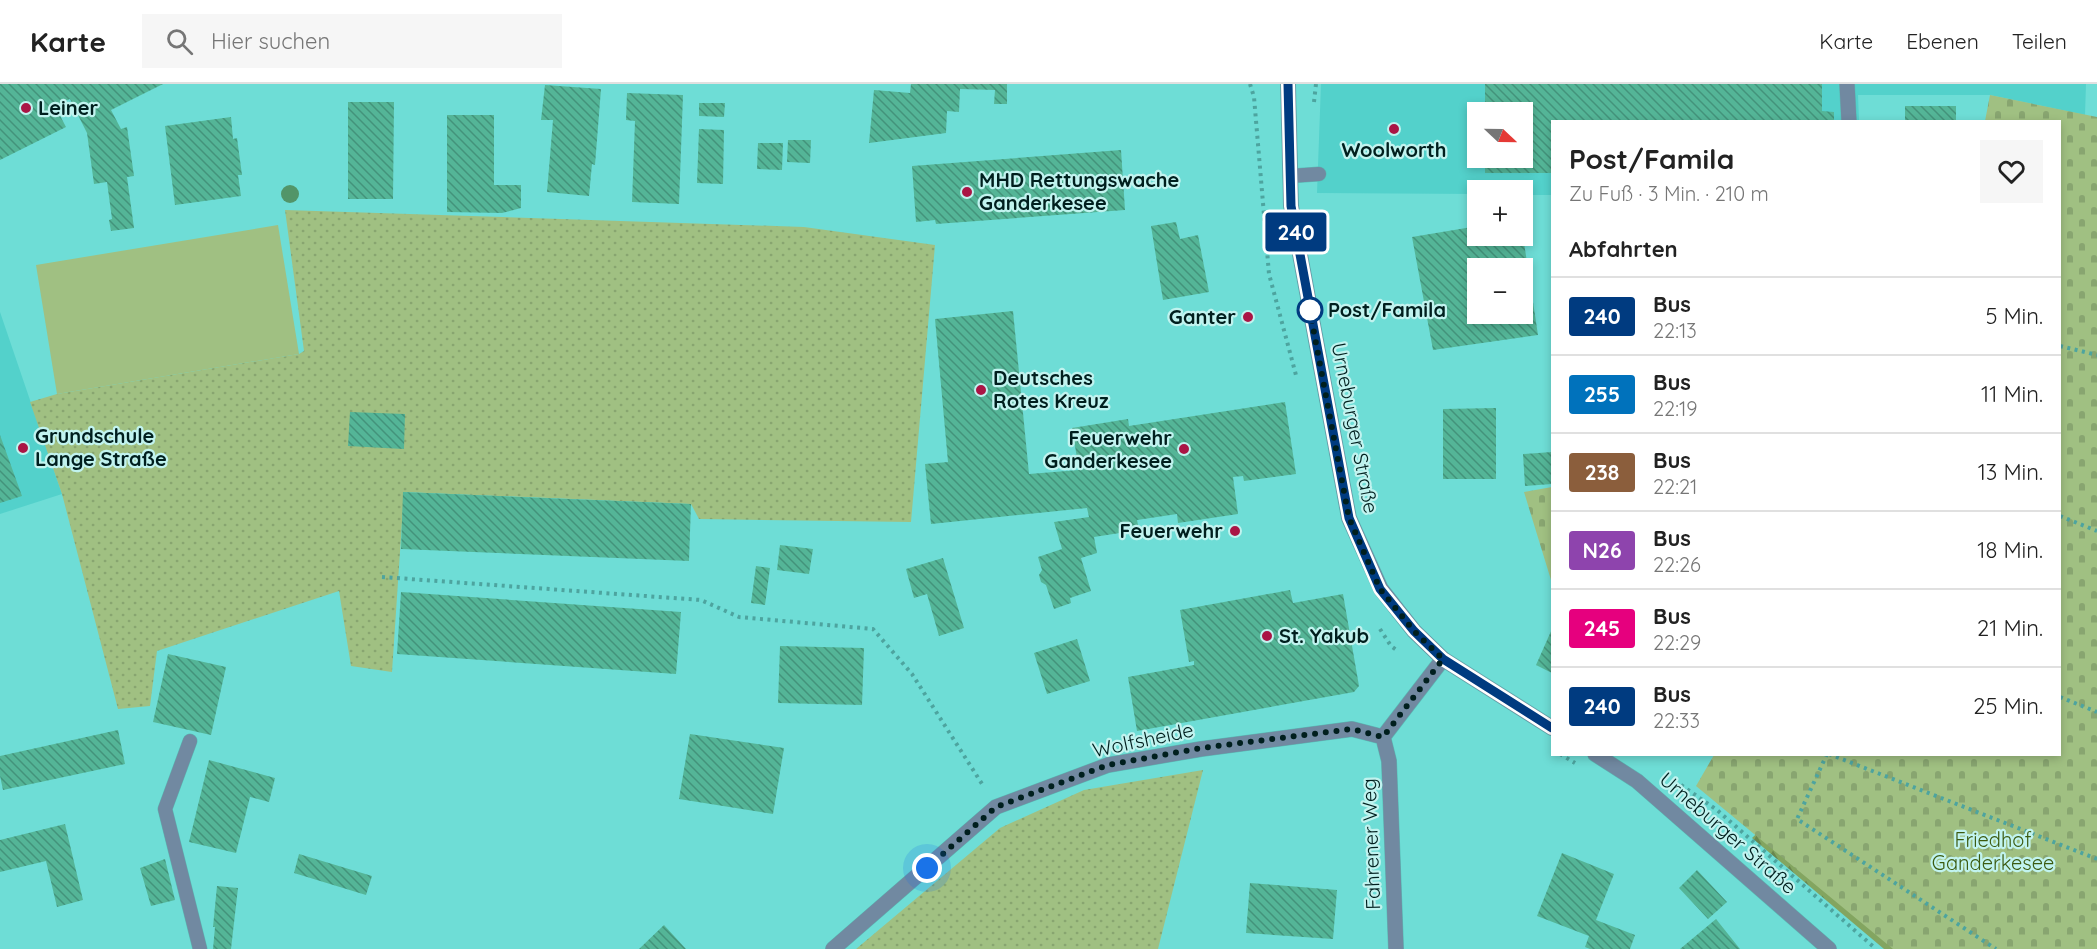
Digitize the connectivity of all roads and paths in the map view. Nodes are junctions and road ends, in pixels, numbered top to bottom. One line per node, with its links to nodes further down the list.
1 (1288, 84): 7 (street, Urneburger Straße)
2 (1317, 84): 4 (path)
3 (1847, 84): 5 (street)
4 (1313, 109)
5 (1849, 120)
6 (1319, 174): 7 (lane)
7 (1290, 176): 13 (street, Urneburger Straße)
8 (2061, 346): 9 (path)
9 (2097, 355)
10 (2061, 516): 11 (path)
11 (2097, 531)
12 (382, 577): 23 (path)
13 (1443, 659): 16 (street, Urneburger Straße); 17 (street)
14 (2061, 697): 15 (path)
15 (2097, 712)
16 (1551, 727)
17 (1383, 737): 23 (street, Wolfsheide); 27 (street, Fahrener Weg)
18 (190, 741): 25 (lane)
19 (1598, 756): 28 (street, Urneburger Straße)
20 (1827, 756): 30 (path)
21 (1833, 756): 24 (path)
22 (1673, 779): 29 (path)
23 (996, 807): 26 (street, Wolfsheide)
24 (2097, 859)
25 (200, 949)
26 (833, 949)
27 (1396, 949)
28 (1829, 949)
29 (1876, 949)
30 (1996, 949)

